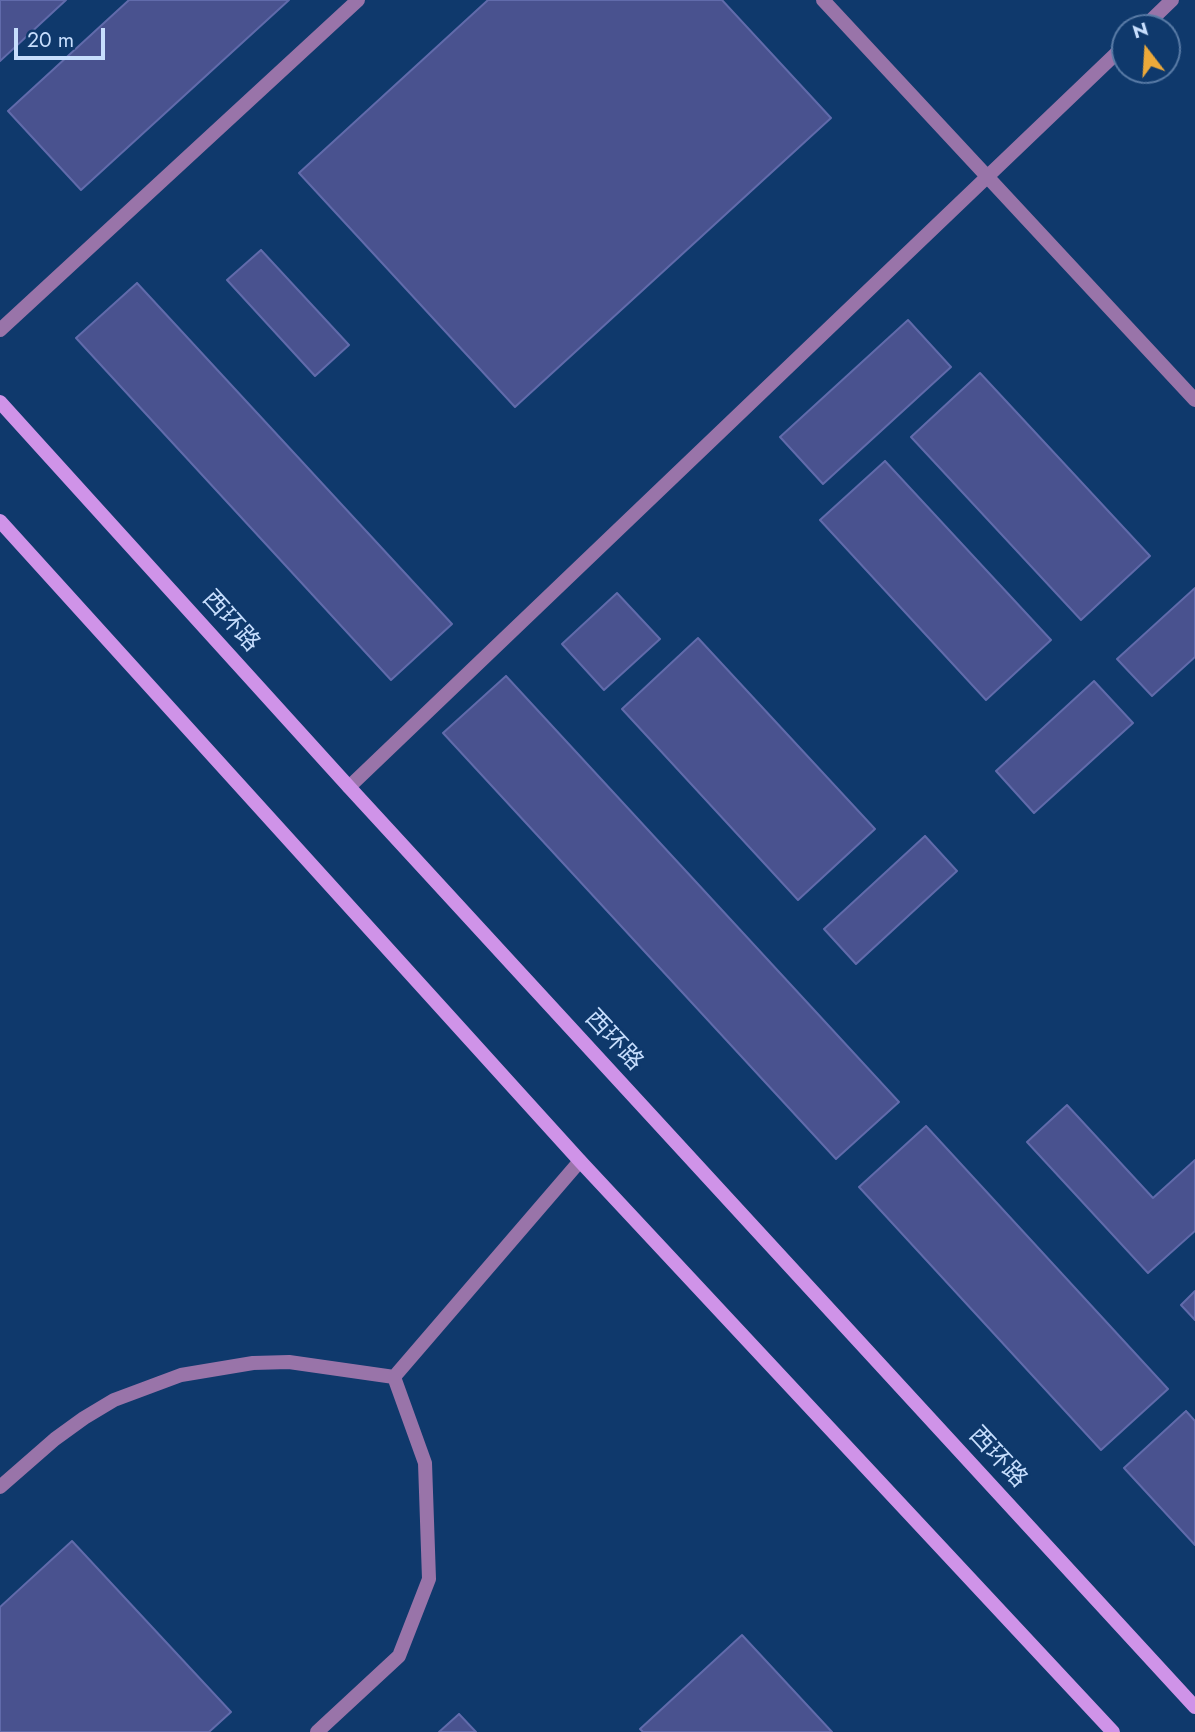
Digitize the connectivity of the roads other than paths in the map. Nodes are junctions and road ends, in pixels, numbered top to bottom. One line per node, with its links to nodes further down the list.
1 (358, 0): 7 (street)
2 (823, 0): 6 (street)
3 (1172, 0): 4 (street)
4 (1158, 14)
5 (1111, 58): 6 (street)
6 (988, 177): 8 (street); 11 (street)
7 (0, 330)
8 (1195, 400)
9 (0, 402): 11 (main road, 西环路)
10 (0, 521): 12 (main road)
11 (349, 787): 15 (main road, 西环路)
12 (580, 1161): 13 (street); 17 (main road)
13 (394, 1377): 14 (street); 16 (street)
14 (0, 1487)
15 (1195, 1707)
16 (317, 1732)
17 (1113, 1732)

